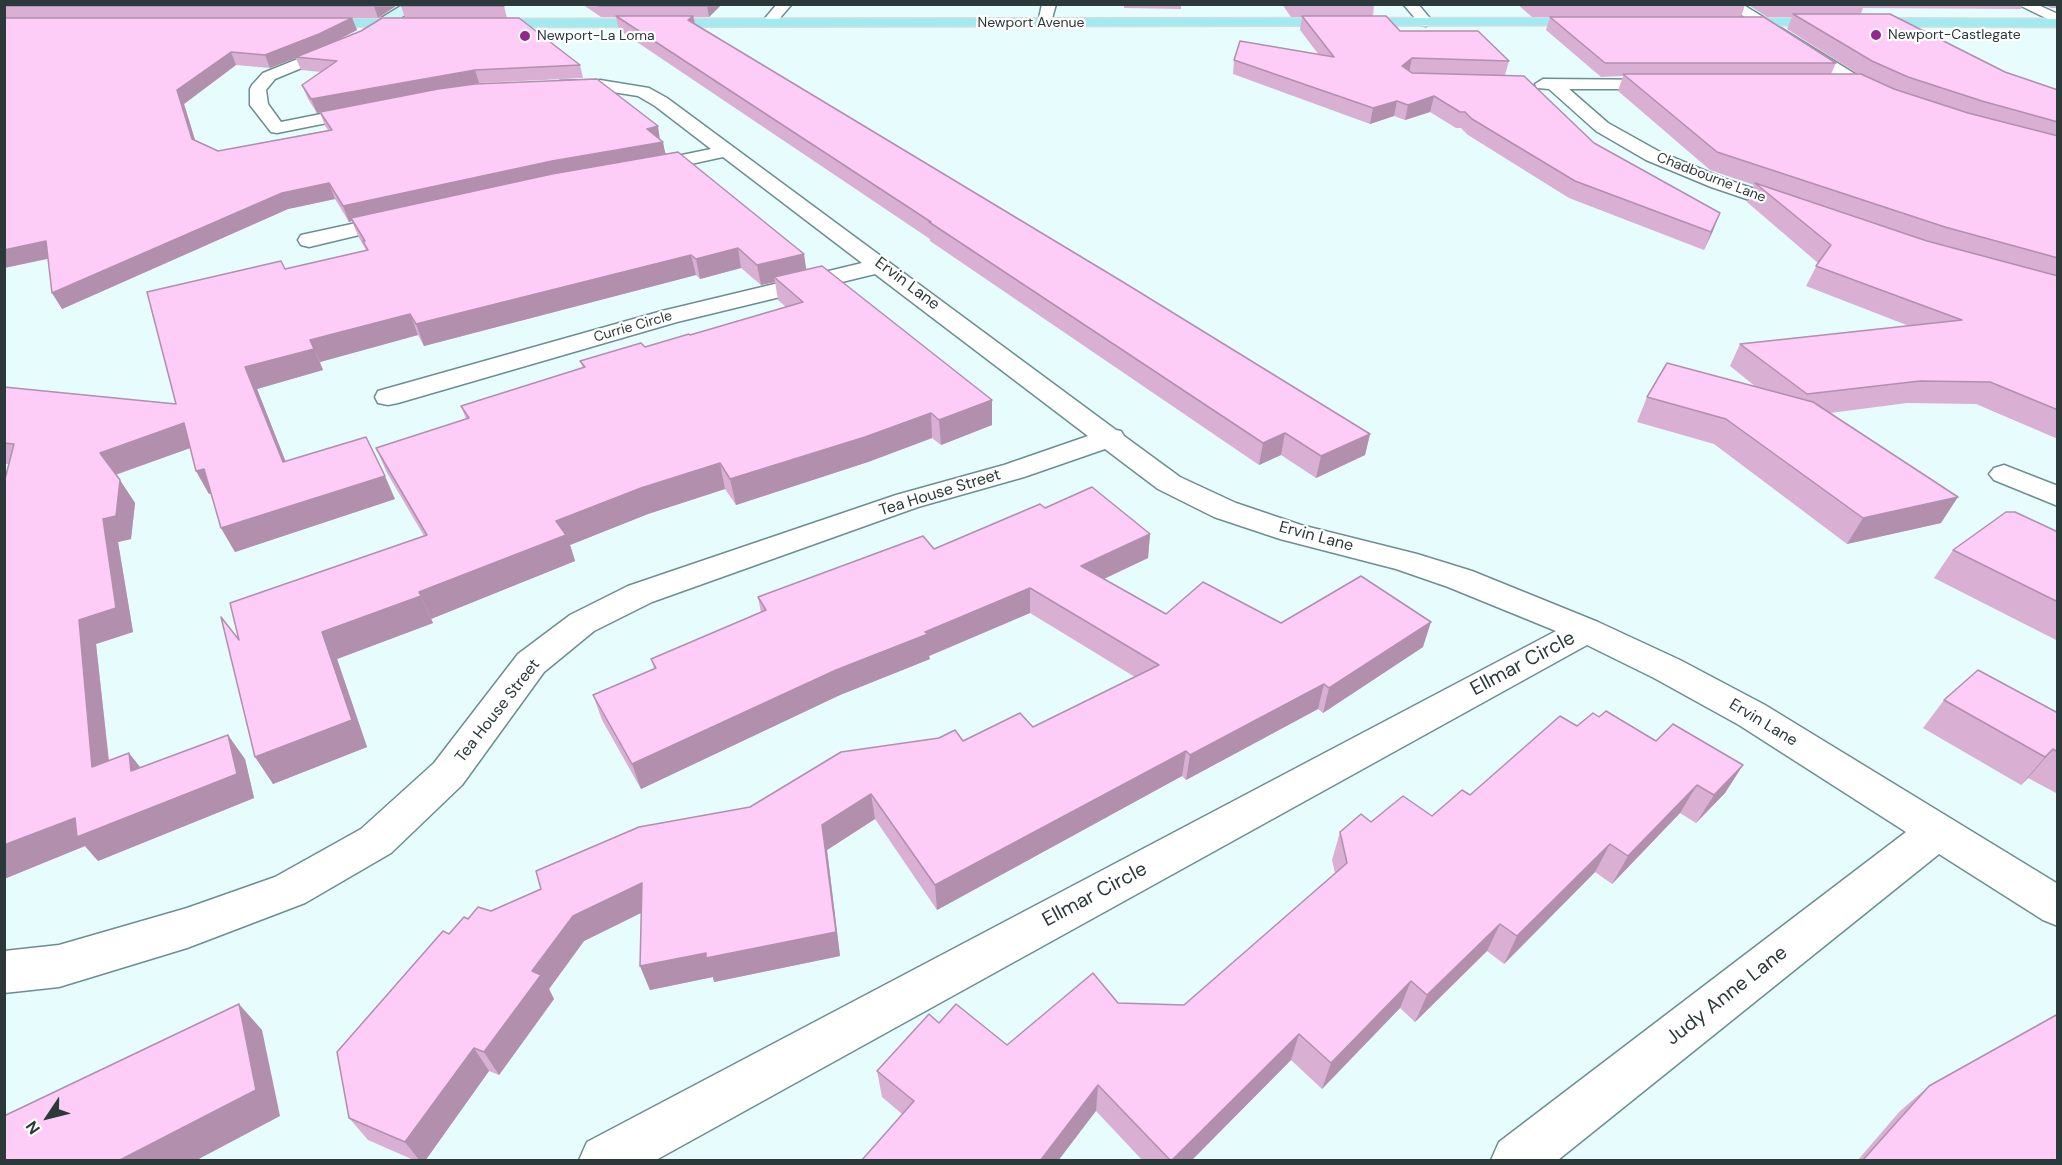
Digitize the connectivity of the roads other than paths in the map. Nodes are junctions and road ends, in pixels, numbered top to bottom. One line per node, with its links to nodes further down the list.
1 (415, 4): 12 (main road)
2 (785, 4): 15 (street)
3 (1049, 4): 16 (street)
4 (1410, 4): 8 (street)
5 (1732, 4): 17 (street)
6 (2024, 4): 7 (street)
7 (2058, 21): 17 (main road)
8 (1426, 22): 9 (main road, Newport Avenue); 16 (main road, Newport Avenue)
9 (1606, 22)
10 (1711, 22): 17 (main road)
11 (291, 23): 12 (main road)
12 (383, 23): 13 (main road); 25 (street)
13 (439, 23)
14 (462, 23): 15 (main road, Newport Avenue)
15 (768, 23): 16 (main road, Newport Avenue)
16 (1045, 23)
17 (1757, 23): 18 (street)
18 (1857, 83): 22 (street); 24 (street)
19 (1529, 84): 20 (street)
20 (1553, 84): 21 (street); 28 (street, Chadbourne Lane)
21 (1682, 84)
22 (1822, 84)
23 (548, 86): 26 (street, Ervin Lane)
24 (1893, 100)
25 (387, 105)
26 (727, 151): 27 (street); 31 (street, Ervin Lane)
27 (628, 171)
28 (1806, 213)
29 (422, 214): 30 (street)
30 (309, 240)
31 (881, 265): 32 (street, Currie Circle); 33 (street, Ervin Lane)
32 (388, 397)
33 (1111, 437): 36 (street, Ervin Lane); 39 (street, Tea House Street)
34 (2004, 474): 35 (street)
35 (2058, 497)
36 (1586, 630): 37 (street, Ervin Lane); 40 (street, Ellmar Circle)
37 (1938, 831): 38 (street, Ervin Lane); 41 (street, Judy Anne Lane)
38 (2058, 906)
39 (4, 972)
40 (605, 1161)
41 (1517, 1161)

